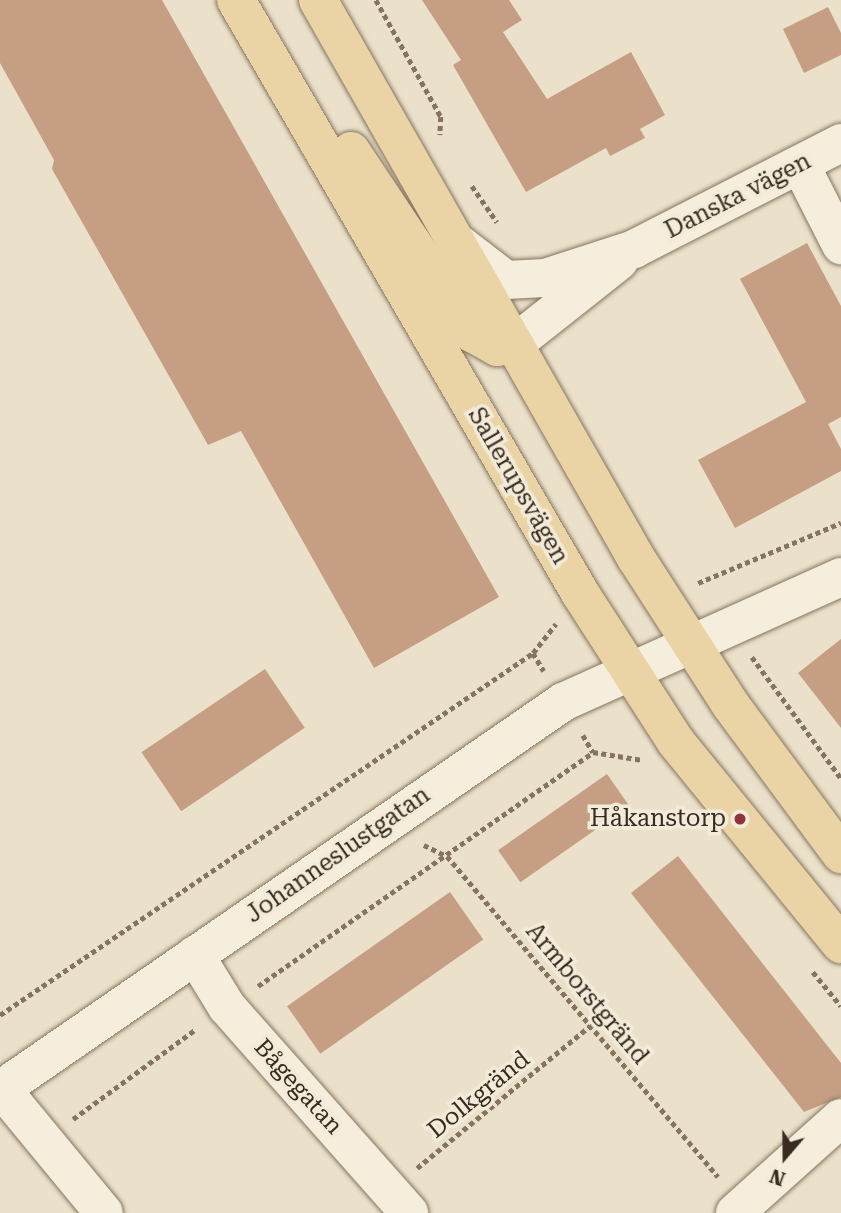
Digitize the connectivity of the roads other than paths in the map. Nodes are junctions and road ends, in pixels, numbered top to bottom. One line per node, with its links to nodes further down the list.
1 (236, 0): 3 (main road, Sallerupsvägen)
2 (318, 0): 6 (main road)
3 (287, 88): 9 (main road); 12 (main road, Sallerupsvägen)
4 (841, 143): 5 (street, Danska vägen)
5 (801, 166): 7 (street); 8 (street, Danska vägen)
6 (454, 239): 8 (street, Danska vägen); 9 (main road)
7 (839, 240)
8 (634, 249): 9 (street, Danska vägen)
9 (514, 344): 11 (main road)
10 (841, 577): 11 (street, Johanneslustgatan)
11 (690, 643): 12 (street, Johanneslustgatan); 13 (main road)
12 (630, 671): 14 (main road, Sallerupsvägen); 15 (street, Johanneslustgatan)
13 (841, 854)
14 (841, 944)
15 (195, 955): 16 (street, Johanneslustgatan); 18 (street, Bågegatan)
16 (1, 1089): 20 (street)
17 (841, 1118): 19 (street)
18 (399, 1202)
19 (738, 1210)
20 (104, 1213)

